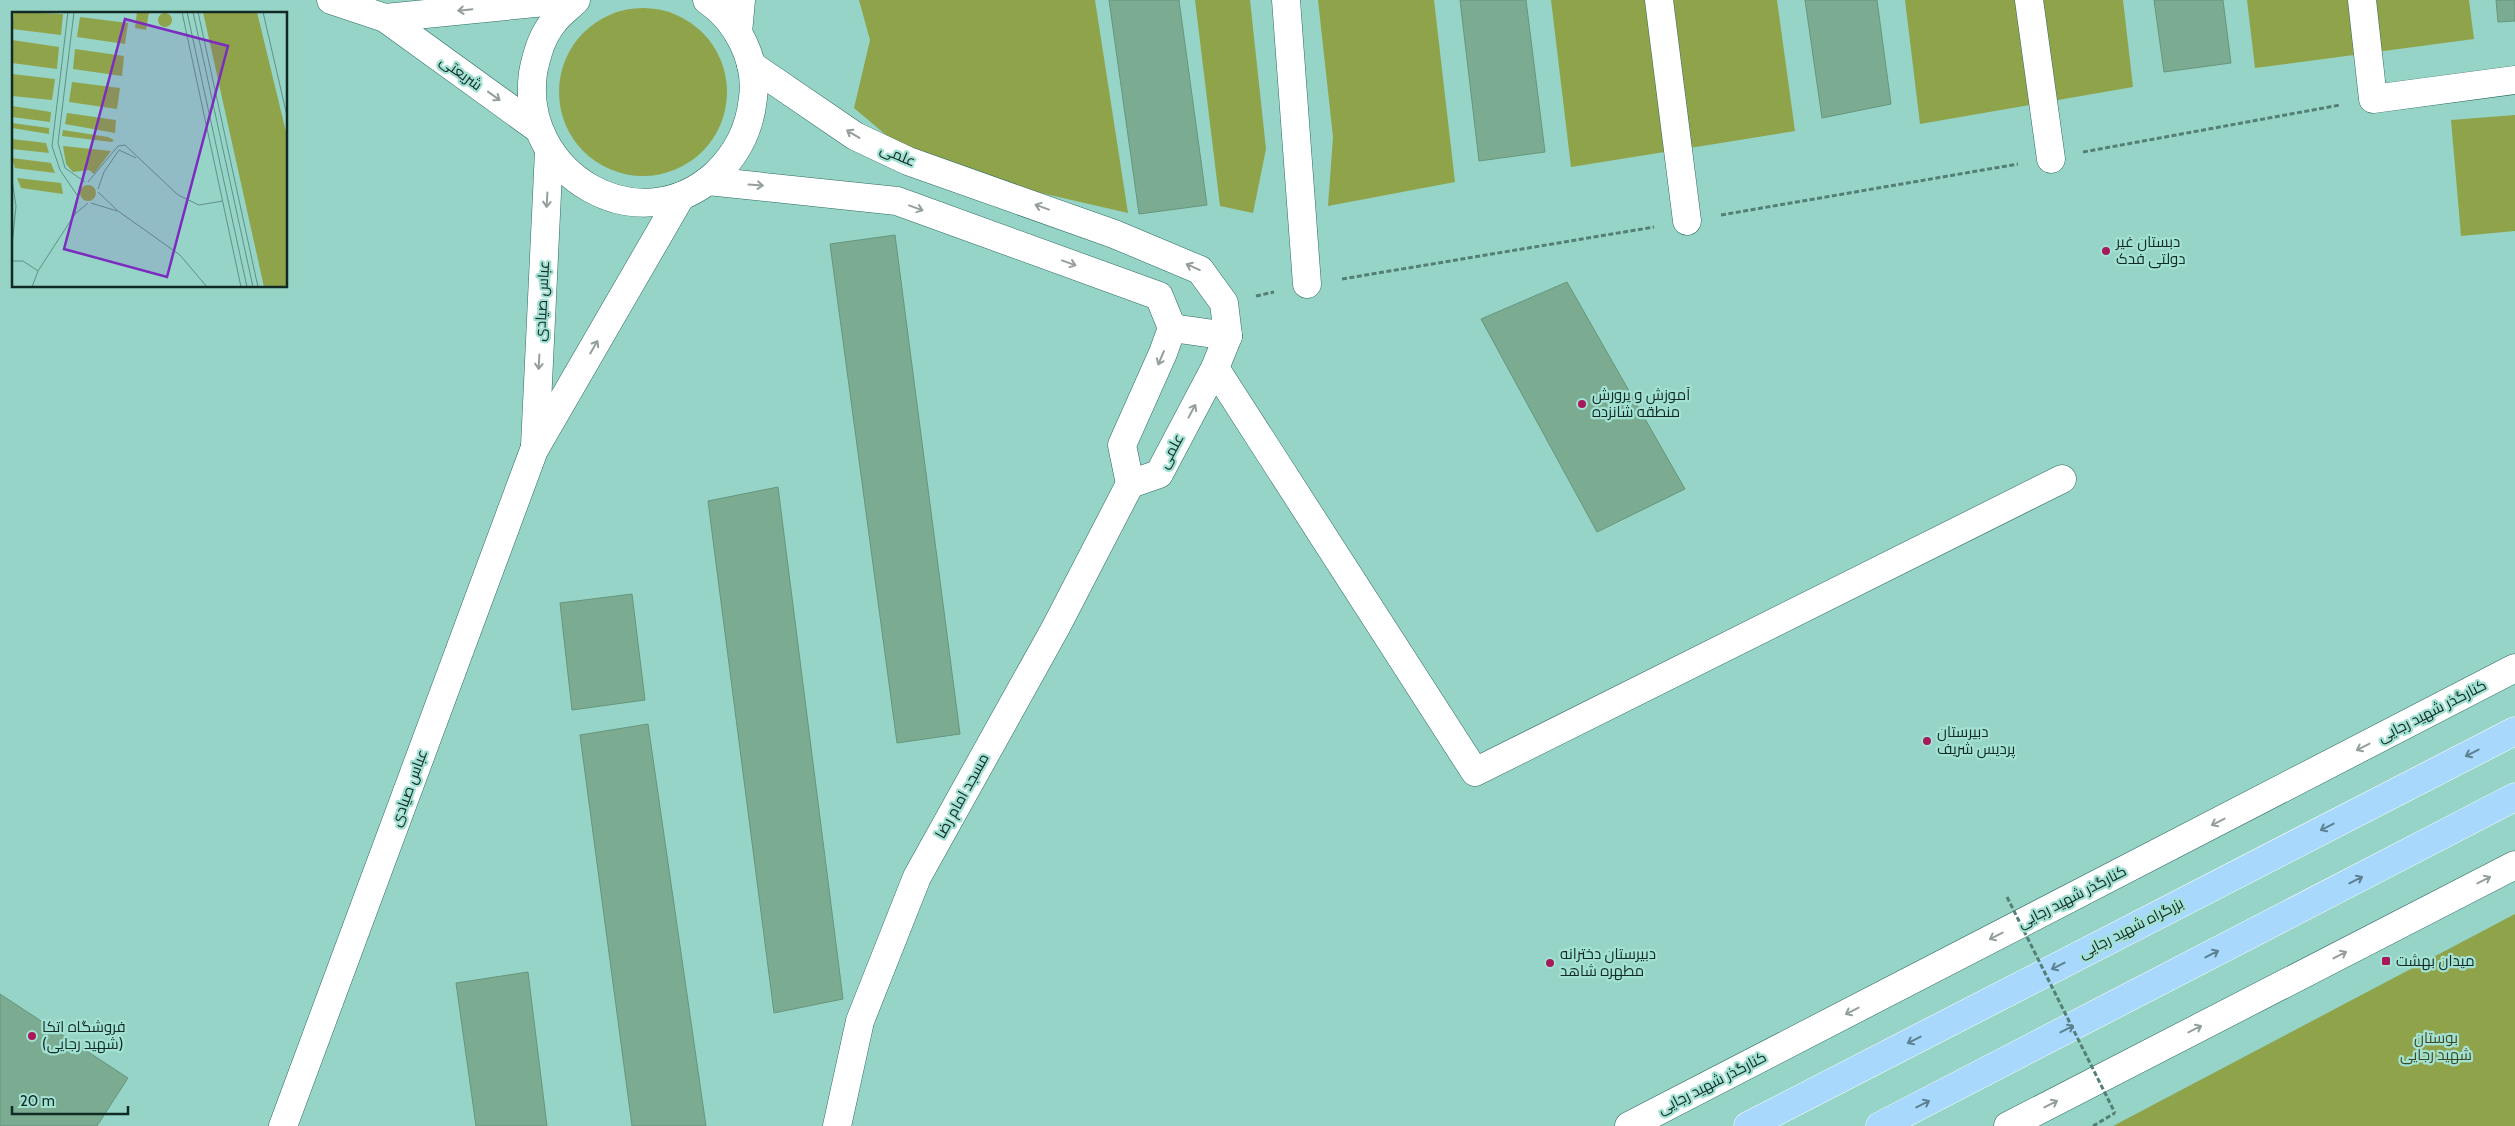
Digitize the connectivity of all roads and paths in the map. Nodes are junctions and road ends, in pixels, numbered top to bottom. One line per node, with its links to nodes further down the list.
1 (331, 0): 10 (street, شریعتی)
2 (566, 0): 10 (street, شریعتی, one-way to 10)
3 (576, 0): 15 (street)
4 (707, 0): 11 (street)
5 (741, 0): 11 (street)
6 (1286, 0): 20 (street)
7 (1659, 0): 19 (street)
8 (2029, 0): 16 (street)
9 (2362, 0): 14 (street)
10 (385, 18): 15 (street, شریعتی, one-way to 15)
11 (738, 33): 12 (street)
12 (751, 65): 17 (street); 21 (street, علمی, one-way to 12)
13 (2515, 80): 14 (street)
14 (2373, 99): 16 (path)
15 (543, 140): 18 (street); 25 (street, عباس صیادی, one-way to 25)
16 (2051, 158): 19 (path)
17 (708, 181): 18 (street); 22 (street, one-way to 22)
18 (681, 196): 25 (street, عباس صیادی, one-way to 18)
19 (1686, 221): 20 (path)
20 (1307, 284): 21 (path)
21 (1224, 304): 23 (street, علمی)
22 (1172, 328): 23 (street); 27 (street, one-way to 27)
23 (1228, 336): 24 (street, علمی)
24 (1214, 368): 26 (street); 27 (street, علمی, one-way to 24)
25 (534, 450): 33 (street, عباس صیادی)
26 (2062, 479)
27 (1130, 484): 34 (street, مسجد امام رضا)
28 (2515, 668): 35 (street, کنارگذر شهید رجایی, one-way to 35)
29 (2515, 731): 36 (highway, بزرگراه شهید رجایی, one-way to 36)
30 (2515, 797): 37 (highway, one-way to 30)
31 (2515, 864): 38 (street, one-way to 31)
32 (2007, 897): 39 (path, bridge)
33 (283, 1126)
34 (837, 1126)
35 (1629, 1126)
36 (1748, 1126)
37 (1880, 1126)
38 (2008, 1126)
39 (2093, 1126)

